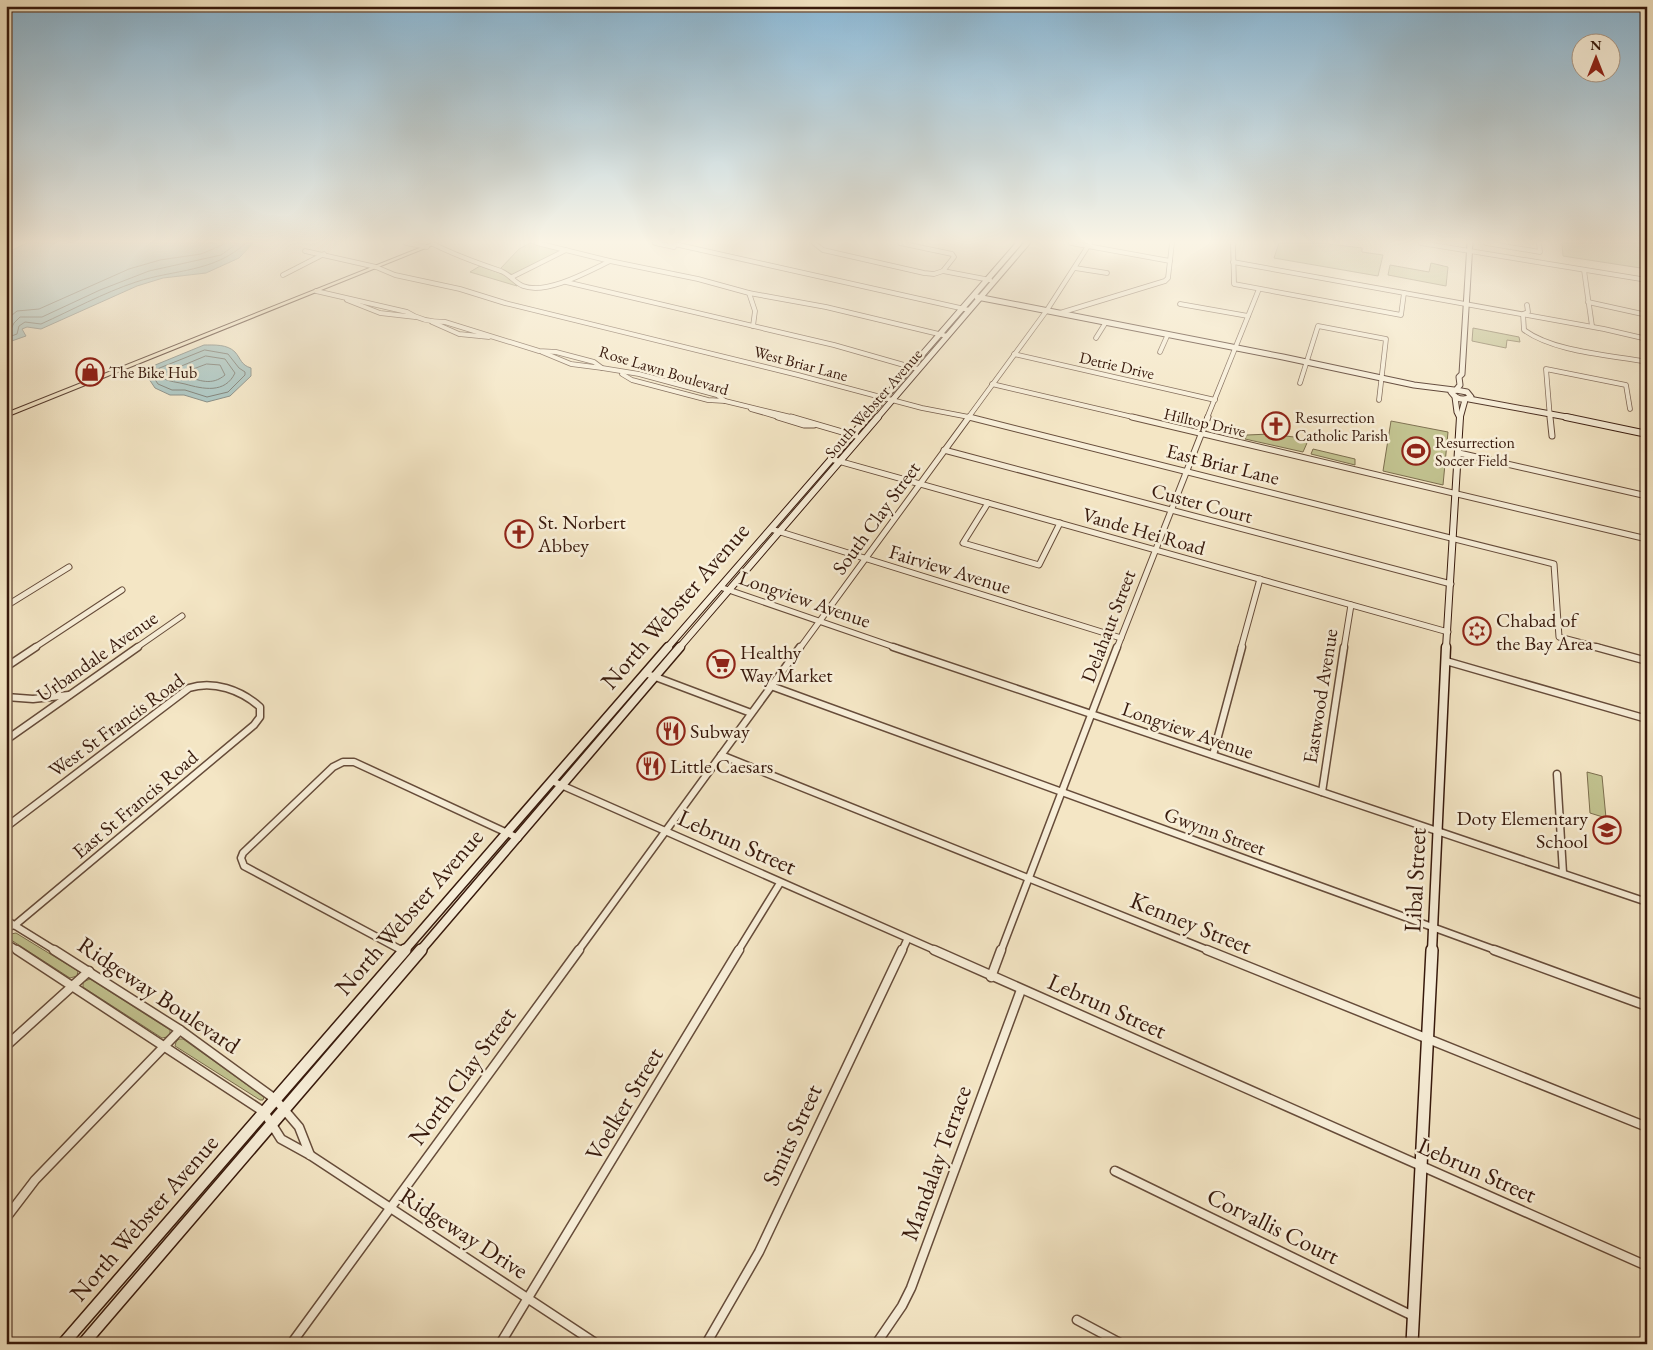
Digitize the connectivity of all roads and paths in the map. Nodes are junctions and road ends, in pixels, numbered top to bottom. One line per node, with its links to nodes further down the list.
1 (278, 306): 61 (main road)
2 (361, 306): 28 (street, Rose Lawn Boulevard)
3 (517, 306): 54 (street, West Briar Lane)
4 (665, 306): 30 (street)
5 (753, 306): 30 (street)
6 (820, 306): 32 (street)
7 (953, 306): 21 (street)
8 (972, 306): 22 (main road, South Webster Avenue)
9 (1026, 306): 23 (main road)
10 (1049, 306): 23 (street, South Clay Street)
11 (1083, 306): 24 (street)
12 (1191, 306): 27 (street)
13 (1252, 306): 27 (street, Delahaut Street)
14 (1350, 306): 15 (street)
15 (1402, 306)
16 (1467, 306): 48 (main road)
17 (1478, 306): 25 (street)
18 (1527, 306): 25 (street)
19 (1589, 306): 31 (street)
20 (1606, 306): 26 (street)
21 (962, 308): 22 (street); 32 (main road, South Webster Avenue)
22 (969, 310): 34 (main road, South Webster Avenue)
23 (1046, 310): 24 (main road); 41 (street, South Clay Street)
24 (1060, 313): 29 (main road)
25 (1523, 314): 31 (street); 43 (street)
26 (1647, 315)
27 (1248, 316): 38 (street, Delahaut Street)
28 (431, 322): 35 (street, Rose Lawn Boulevard); 35 (street)
29 (1106, 322): 33 (main road); 36 (street)
30 (753, 326): 45 (street)
31 (1592, 326): 37 (street)
32 (940, 334): 34 (street); 45 (main road, South Webster Avenue)
33 (1168, 334): 38 (main road); 40 (street)
34 (947, 336): 46 (main road, South Webster Avenue)
35 (489, 337): 39 (street, Rose Lawn Boulevard)
36 (1096, 338)
37 (1647, 339)
38 (1235, 347): 42 (main road); 56 (street, Delahaut Street)
39 (539, 351): 44 (street); 44 (street, Rose Lawn Boulevard)
40 (1160, 352)
41 (1014, 354): 51 (street, South Clay Street); 56 (street, Detrie Drive)
42 (1306, 362): 49 (main road); 49 (street); 50 (street)
43 (1647, 362)
44 (602, 368): 47 (street, Rose Lawn Boulevard)
45 (911, 368): 46 (street); 54 (main road, South Webster Avenue)
46 (918, 369): 55 (main road, South Webster Avenue)
47 (619, 372): 58 (street, Rose Lawn Boulevard); 58 (street)
48 (1462, 374): 52 (main road); 53 (main road)
49 (1382, 378): 52 (main road); 57 (street)
50 (1300, 383)
51 (992, 384): 62 (street, South Clay Street); 64 (street, Hilltop Drive)
52 (1454, 393): 53 (main road); 63 (main road, Libal Street)
53 (1468, 396): 60 (main road); 63 (main road, Libal Street)
54 (884, 398): 55 (street, East Briar Lane); 66 (main road, South Webster Avenue)
55 (892, 400): 62 (street, East Briar Lane); 68 (main road, South Webster Avenue)
56 (1215, 400): 64 (street, Delahaut Street)
57 (1379, 400)
58 (725, 401): 66 (street, Rose Lawn Boulevard)
59 (1630, 409): 60 (street)
60 (1549, 413): 65 (main road); 67 (street)
61 (6, 415)
62 (969, 417): 69 (street, South Clay Street); 73 (street, East Briar Lane)
63 (1460, 418): 70 (main road, Libal Street)
64 (1202, 434): 73 (street, Delahaut Street); 75 (street, Hilltop Drive)
65 (1647, 434)
66 (852, 435): 68 (street); 71 (main road, South Webster Avenue)
67 (1552, 436)
68 (860, 437): 72 (main road, South Webster Avenue)
69 (944, 450): 74 (street, South Clay Street); 79 (street, Custer Court)
70 (1459, 454): 75 (main road, Libal Street); 76 (street)
71 (831, 459): 72 (street, Vande Hei Road); 78 (main road, South Webster Avenue)
72 (840, 461): 74 (street, Vande Hei Road); 80 (main road, South Webster Avenue)
73 (1186, 471): 79 (street, Delahaut Street); 83 (street, East Briar Lane)
74 (920, 484): 77 (street, Vande Hei Road); 86 (street, South Clay Street)
75 (1456, 493): 83 (main road, Libal Street); 84 (street, Hilltop Drive)
76 (1647, 496)
77 (988, 503): 81 (street, Vande Hei Road); 81 (street)
78 (788, 509): 82 (main road, North Webster Avenue)
79 (1171, 510): 85 (street, Delahaut Street); 89 (street, Custer Court)
80 (796, 512): 82 (main road, North Webster Avenue)
81 (1060, 523): 85 (street, Vande Hei Road)
82 (775, 530): 86 (street, Fairview Avenue); 91 (main road, North Webster Avenue); 93 (main road, North Webster Avenue)
83 (1454, 539): 89 (main road, Libal Street); 102 (street, East Briar Lane)
84 (1647, 539)
85 (1155, 550): 88 (street, Vande Hei Road); 100 (street, Delahaut Street)
86 (865, 558): 98 (street, South Clay Street); 100 (street, Fairview Avenue)
87 (69, 567): 96 (street)
88 (1260, 579): 95 (street, Vande Hei Road); 115 (street)
89 (1451, 584): 99 (main road, Libal Street)
90 (1647, 584): 94 (street)
91 (720, 587): 93 (street, Longview Avenue); 104 (main road, North Webster Avenue)
92 (122, 590): 103 (street)
93 (730, 590): 98 (street, Longview Avenue); 105 (main road, North Webster Avenue)
94 (1647, 595)
95 (1351, 605): 99 (street, Vande Hei Road); 120 (street, Eastwood Avenue)
96 (6, 606)
97 (182, 616): 107 (street, Urbandale Avenue)
98 (818, 622): 106 (street, South Clay Street); 111 (street, Longview Avenue)
99 (1448, 632): 101 (main road, Libal Street)
100 (1121, 638): 111 (street, Delahaut Street)
101 (1446, 661): 112 (street); 122 (main road, Libal Street)
102 (1647, 661)
103 (6, 667)
104 (645, 673): 105 (street); 117 (main road, North Webster Avenue)
105 (655, 677): 110 (street); 118 (main road, North Webster Avenue)
106 (771, 686): 110 (street, South Clay Street); 119 (street, Gwynn Street)
107 (71, 694): 108 (street); 113 (street, Urbandale Avenue)
108 (6, 697)
109 (254, 702): 121 (street, West St Francis Road); 131 (street, East St Francis Road)
110 (751, 713): 114 (street, South Clay Street)
111 (1092, 714): 115 (street, Longview Avenue); 119 (street, Delahaut Street)
112 (1647, 719)
113 (6, 740)
114 (721, 755): 124 (street, South Clay Street); 127 (street, Kenney Street)
115 (1213, 755): 120 (street, Longview Avenue)
116 (1557, 774): 126 (street)
117 (552, 781): 118 (street, Lebrun Street); 123 (main road, North Webster Avenue)
118 (562, 786): 124 (street, Lebrun Street); 125 (main road, North Webster Avenue)
119 (1062, 792): 127 (street, Delahaut Street); 133 (street, Gwynn Street)
120 (1322, 792): 122 (street, Longview Avenue)
121 (6, 827)
122 (1437, 831): 126 (street, Longview Avenue); 133 (main road, Libal Street)
123 (507, 832): 125 (street); 136 (main road, North Webster Avenue); 136 (street)
124 (665, 832): 128 (street, Lebrun Street); 155 (street, North Clay Street)
125 (518, 838): 137 (main road, North Webster Avenue)
126 (1563, 873): 129 (street, Longview Avenue)
127 (1028, 878): 139 (street, Delahaut Street); 144 (street, Kenney Street)
128 (780, 883): 134 (street, Lebrun Street); 158 (street, Voelker Street)
129 (1647, 902)
130 (6, 920): 131 (street, Ridgeway Boulevard)
131 (15, 925): 132 (street); 138 (street, Ridgeway Boulevard)
132 (6, 927)
133 (1433, 928): 142 (street, Gwynn Street); 144 (main road, Libal Street)
134 (907, 940): 139 (street, Lebrun Street); 166 (street, Smits Street)
135 (6, 943): 140 (street, Ridgeway Boulevard)
136 (403, 952): 137 (street); 147 (main road, North Webster Avenue)
137 (415, 958): 148 (main road, North Webster Avenue)
138 (89, 971): 140 (street); 143 (street, Ridgeway Boulevard)
139 (991, 977): 141 (street, Lebrun Street)
140 (72, 986): 145 (street); 146 (street, Ridgeway Boulevard)
141 (1021, 990): 153 (street, Lebrun Street); 167 (street, Mandalay Terrace)
142 (1647, 1006)
143 (180, 1030): 146 (street); 147 (street, Ridgeway Boulevard)
144 (1428, 1039): 151 (street, Kenney Street); 153 (main road, Libal Street)
145 (6, 1046)
146 (165, 1046): 149 (street, Ridgeway Boulevard); 156 (street)
147 (275, 1099): 148 (street, Ridgeway Boulevard); 149 (main road, North Webster Avenue)
148 (285, 1109): 150 (main road, North Webster Avenue); 152 (street)
149 (264, 1112): 150 (street, Ridgeway Boulevard); 161 (main road, North Webster Avenue)
150 (273, 1123): 152 (street, Ridgeway Drive); 162 (main road, North Webster Avenue)
151 (1647, 1127)
152 (310, 1155): 155 (street, Ridgeway Drive)
153 (1421, 1167): 157 (street, Lebrun Street); 159 (main road, Libal Street)
154 (1115, 1172): 159 (street, Corvallis Court)
155 (390, 1208): 158 (street, Ridgeway Drive); 163 (street, North Clay Street)
156 (6, 1218)
157 (1647, 1266)
158 (529, 1299): 164 (street, Voelker Street); 165 (street, Ridgeway Drive)
159 (1413, 1316): 169 (main road, Libal Street)
160 (1077, 1320): 168 (street)
161 (63, 1344)
162 (83, 1344)
163 (291, 1344)
164 (500, 1344)
165 (597, 1344)
166 (706, 1344)
167 (876, 1344)
168 (1122, 1344)
169 (1412, 1344)

